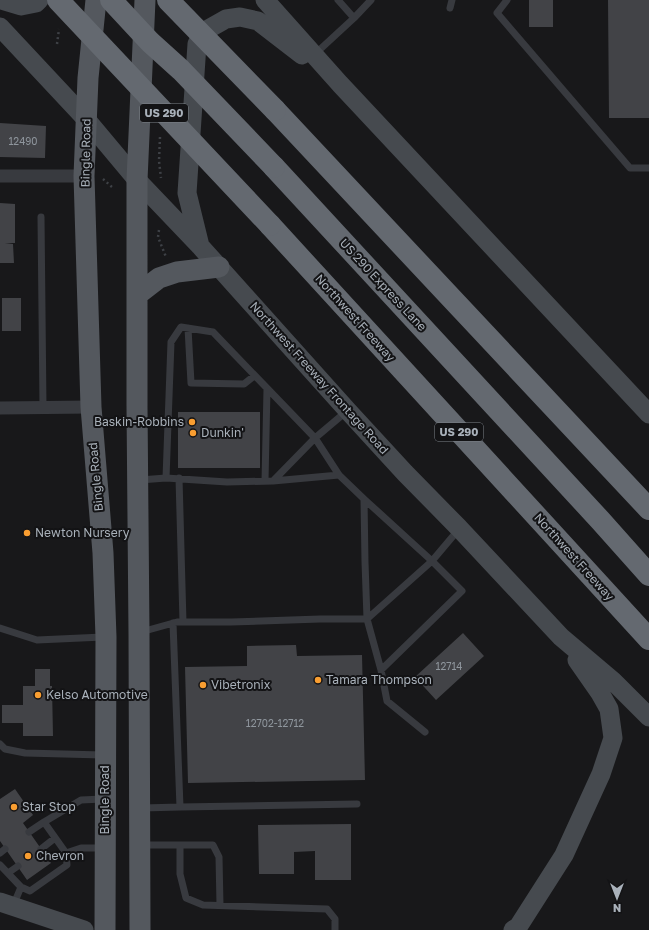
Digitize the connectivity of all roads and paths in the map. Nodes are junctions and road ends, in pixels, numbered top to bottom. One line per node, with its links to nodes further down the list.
1 (1, 0): 2 (main road)
2 (39, 0)
3 (58, 0): 57 (highway, Northwest Freeway / US 290, bridge)
4 (96, 0): 18 (main road, Bingle Road)
5 (111, 0): 49 (highway, US 290 Express Lane, bridge)
6 (145, 0): 22 (main road)
7 (168, 0): 46 (highway, bridge)
8 (264, 0): 16 (main road)
9 (338, 0): 14 (lane)
10 (371, 0): 14 (lane)
11 (452, 0): 13 (lane)
12 (507, 0): 19 (lane)
13 (450, 8)
14 (354, 18): 16 (lane)
15 (0, 27): 18 (main road, Northwest Freeway Frontage Road)
16 (314, 56): 17 (main road)
17 (340, 84): 26 (main road); 37 (main road)
18 (86, 119): 21 (main road, Bingle Road); 22 (main road, Northwest Freeway Frontage Road)
19 (649, 168)
20 (0, 176): 21 (street)
21 (92, 176): 23 (path); 34 (main road, Bingle Road)
22 (137, 180): 26 (main road, Northwest Freeway Frontage Road); 29 (main road)
23 (112, 188)
24 (41, 217): 33 (lane)
25 (159, 230): 27 (path)
26 (200, 246): 28 (main road, Northwest Freeway Frontage Road)
27 (166, 257)
28 (219, 267): 29 (main road); 36 (main road, Northwest Freeway Frontage Road)
29 (137, 295): 42 (main road)
30 (184, 327): 31 (lane); 31 (lane); 40 (lane)
31 (254, 376): 32 (lane)
32 (267, 389): 38 (lane); 43 (lane)
33 (43, 407): 34 (street); 35 (street)
34 (91, 407): 55 (main road, Bingle Road)
35 (0, 408)
36 (348, 411): 38 (lane); 47 (main road, Northwest Freeway Frontage Road)
37 (649, 414)
38 (315, 438): 39 (lane); 44 (lane)
39 (339, 475): 44 (lane); 45 (lane)
40 (166, 478): 41 (lane); 42 (lane)
41 (179, 478): 43 (lane); 51 (lane)
42 (138, 480): 54 (main road)
43 (265, 481): 44 (lane)
44 (273, 481)
45 (364, 498): 48 (lane); 50 (lane)
46 (649, 509)
47 (459, 528): 48 (lane); 56 (main road, Northwest Freeway Frontage Road)
48 (432, 560): 50 (lane); 58 (lane)
49 (649, 575)
50 (367, 619): 51 (lane); 58 (lane)
51 (183, 622): 52 (lane)
52 (173, 623): 54 (lane); 65 (lane)
53 (0, 628): 55 (lane)
54 (139, 633): 55 (main road); 66 (main road)
55 (106, 637): 62 (main road, Bingle Road)
56 (561, 638): 59 (main road, Northwest Freeway Frontage Road); 85 (main road)
57 (649, 640)
58 (381, 670): 60 (lane)
59 (649, 717)
60 (425, 732)
61 (0, 744): 62 (lane)
62 (105, 755): 63 (main road, Bingle Road)
63 (105, 799): 67 (lane); 72 (main road, Bingle Road)
64 (357, 804): 65 (lane)
65 (180, 807): 66 (lane)
66 (139, 808): 70 (main road)
67 (44, 822): 68 (lane); 69 (lane)
68 (29, 832)
69 (55, 838): 73 (lane); 74 (lane)
70 (139, 845): 71 (lane); 83 (main road)
71 (180, 845): 80 (lane); 80 (lane)
72 (105, 848): 74 (lane); 82 (main road, Bingle Road)
73 (41, 849)
74 (66, 853): 78 (lane)
75 (0, 865): 77 (lane)
76 (18, 866): 77 (lane)
77 (8, 873): 78 (lane)
78 (21, 887): 79 (lane)
79 (6, 904): 81 (main road)
80 (220, 905): 84 (lane)
81 (84, 930)
82 (105, 930)
83 (140, 930)
84 (335, 930)
85 (513, 930)

